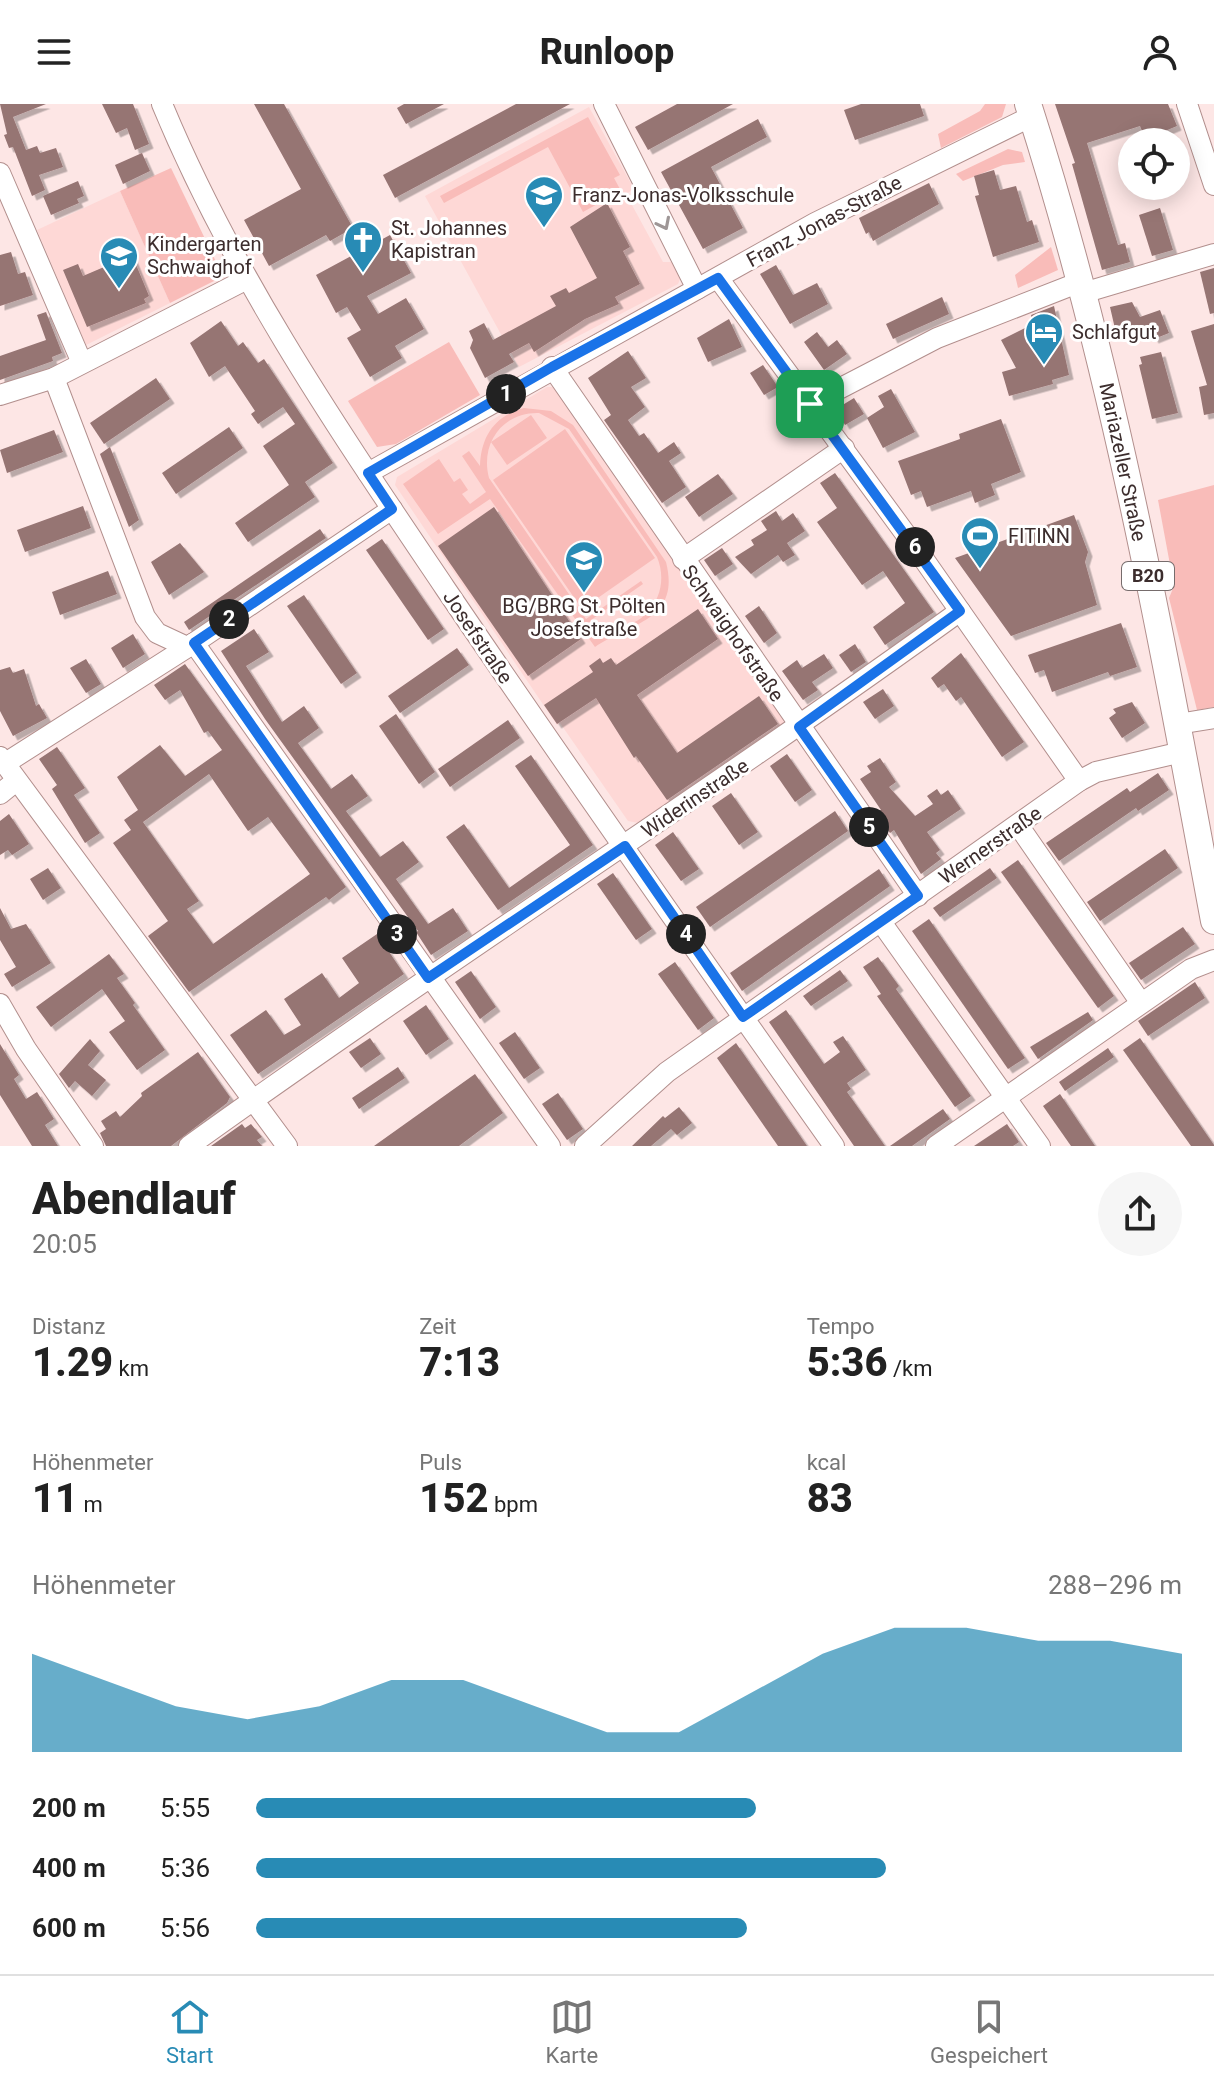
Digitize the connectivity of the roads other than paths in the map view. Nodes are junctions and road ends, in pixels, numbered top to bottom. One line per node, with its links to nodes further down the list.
1 (162, 104): 9 (street, Josefstraße)
2 (604, 104): 11 (street, one-way to 11)
3 (1187, 104): 6 (street)
4 (1030, 110): 8 (street, Franz Jonas-Straße); 10 (main road, Mariazeller Straße / B20)
5 (0, 173): 12 (street)
6 (1214, 185)
7 (1214, 254): 10 (street)
8 (718, 278): 11 (street, Franz Jonas-Straße); 16 (street)
9 (245, 280): 12 (street); 18 (street, Josefstraße)
10 (1082, 287): 16 (street); 24 (main road, Mariazeller Straße / B20)
11 (697, 289): 13 (street, Franz Jonas-Straße)
12 (82, 363): 14 (street)
13 (552, 367): 18 (street, Franz Jonas-Straße); 20 (street, Schwaighofstraße)
14 (54, 378): 15 (street); 22 (street)
15 (0, 395)
16 (810, 404): 17 (street)
17 (844, 448): 20 (street); 21 (street)
18 (368, 473): 19 (street, Josefstraße)
19 (392, 509): 22 (street); 31 (street, Josefstraße)
20 (683, 559): 25 (street, Schwaighofstraße)
21 (960, 611): 25 (street, Widerinstraße); 28 (street)
22 (191, 645): 27 (street); 36 (street)
23 (1214, 718): 24 (street)
24 (1178, 724): 26 (main road, Mariazeller Straße / B20)
25 (799, 727): 31 (street, Widerinstraße); 32 (street, Schwaighofstraße)
26 (1182, 752): 28 (street, Wernerstraße); 33 (main road, Mariazeller Straße / B20)
27 (2, 760): 29 (street)
28 (1079, 781): 30 (street, Wernerstraße)
29 (8, 788): 41 (street)
30 (1018, 825): 32 (street, Wernerstraße); 37 (street)
31 (625, 846): 36 (street, Widerinstraße); 39 (street, Josefstraße)
32 (918, 896): 34 (street, Wernerstraße)
33 (1214, 921)
34 (881, 922): 39 (street, Wernerstraße); 40 (street)
35 (1214, 960): 37 (street)
36 (428, 978): 41 (street, Widerinstraße); 45 (street)
37 (1141, 1003): 40 (street)
38 (0, 1004): 42 (street)
39 (743, 1017): 46 (street, Wernerstraße); 47 (street, Josefstraße)
40 (1007, 1100): 48 (street); 49 (street)
41 (251, 1102): 43 (street, Widerinstraße); 44 (street)
42 (93, 1146)
43 (189, 1146)
44 (287, 1146)
45 (550, 1146)
46 (585, 1146)
47 (834, 1146)
48 (936, 1146)
49 (1040, 1146)

